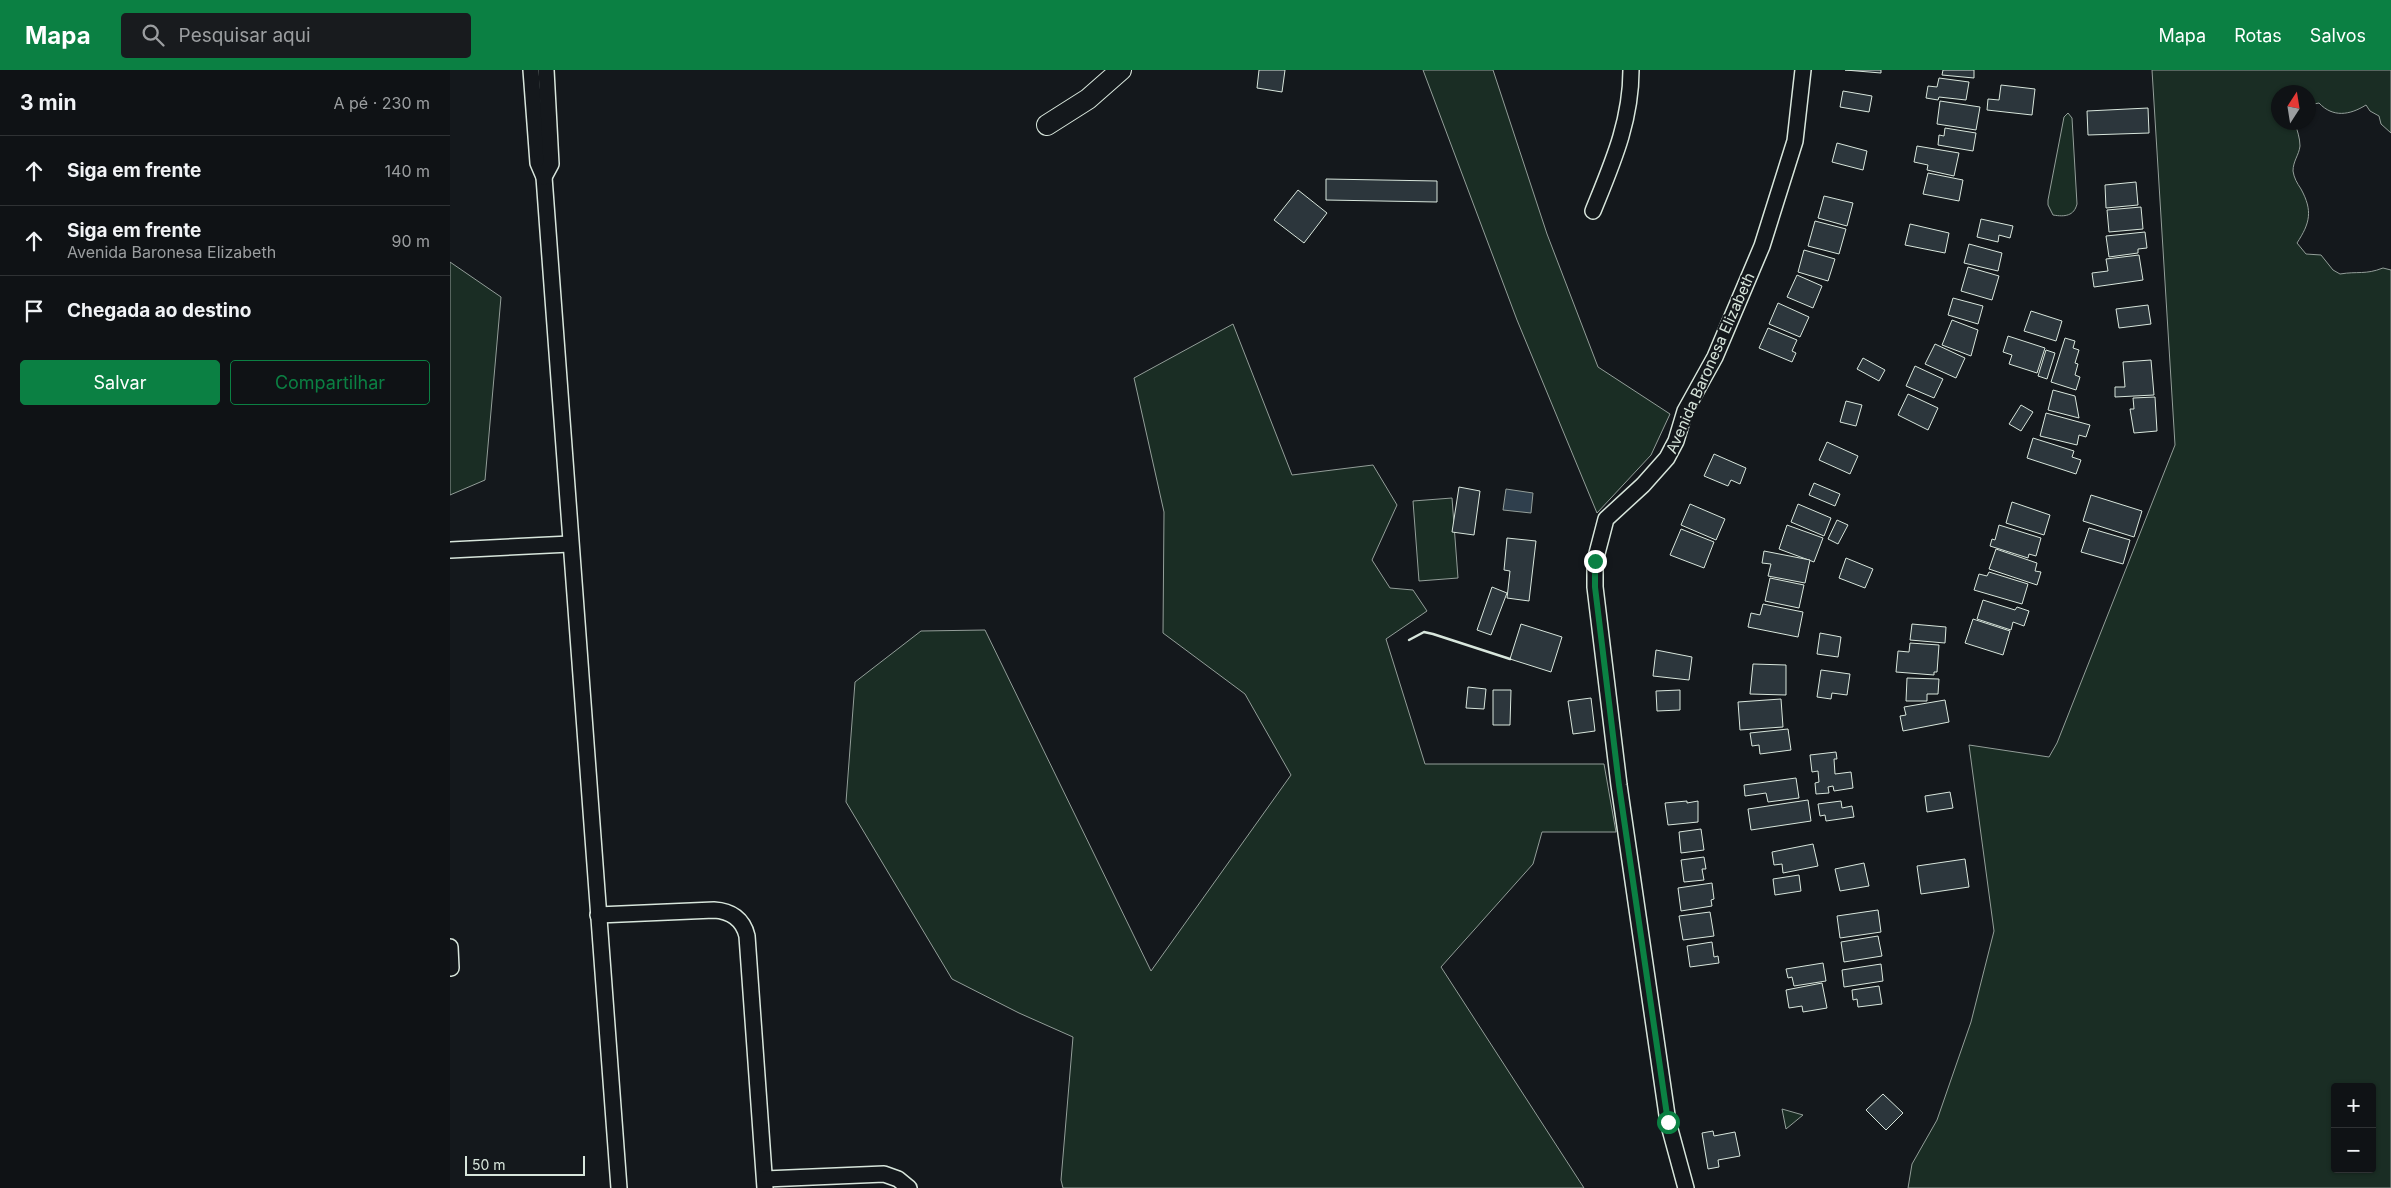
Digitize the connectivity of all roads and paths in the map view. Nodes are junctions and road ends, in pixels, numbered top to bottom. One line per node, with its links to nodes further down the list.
1 (531, 70): 6 (street)
2 (546, 70): 6 (street)
3 (1121, 70): 7 (street)
4 (1631, 70): 8 (street)
5 (1803, 70): 17 (street, Avenida Baronesa Elizabeth)
6 (542, 125): 9 (street)
7 (1047, 125)
8 (1593, 211)
9 (570, 544): 10 (street); 11 (street)
10 (450, 550)
11 (598, 915): 14 (street); 15 (street)
12 (450, 947): 13 (street)
13 (452, 968)
14 (765, 1184): 16 (street)
15 (619, 1188)
16 (909, 1188)
17 (1686, 1188)

